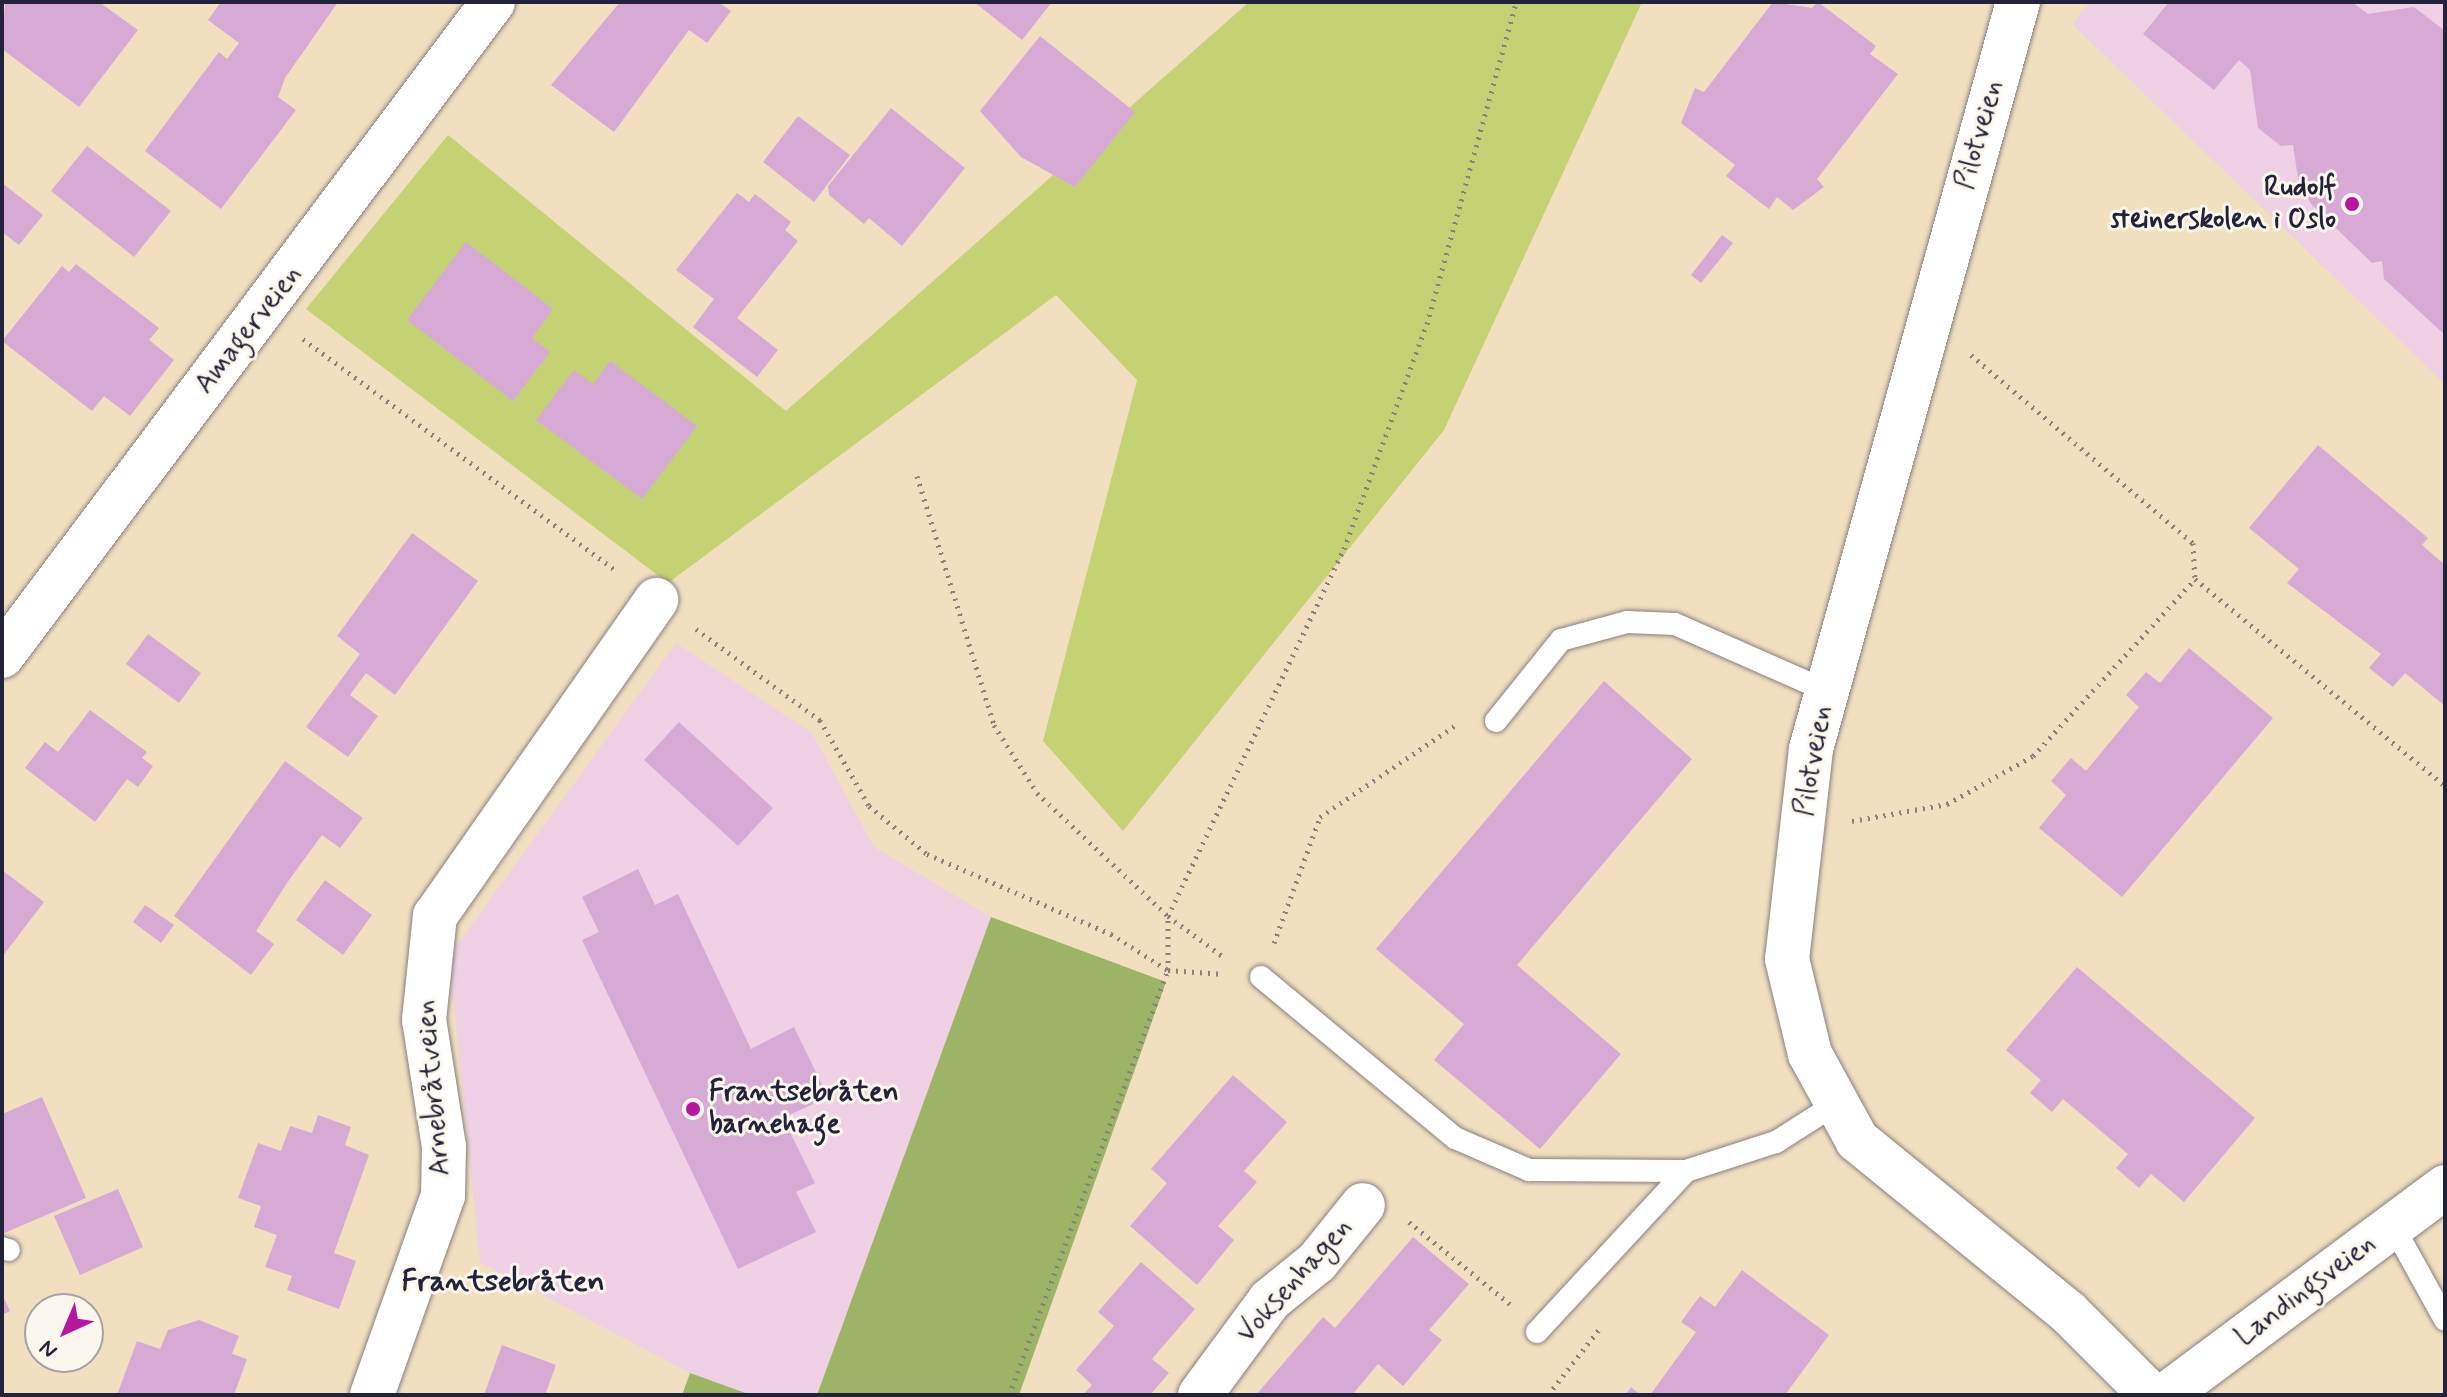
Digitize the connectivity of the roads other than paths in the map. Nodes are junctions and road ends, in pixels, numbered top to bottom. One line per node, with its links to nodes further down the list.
1 (493, 2): 4 (street, Amagerveien)
2 (2018, 2): 5 (street, Pilotveien)
3 (656, 600): 15 (street, Arnebråtveien)
4 (2, 656)
5 (1827, 691): 6 (lane); 8 (street, Pilotveien)
6 (1496, 721)
7 (1261, 977): 9 (lane)
8 (1834, 1105): 9 (lane); 17 (street, Pilotveien)
9 (1686, 1171): 14 (lane)
10 (2445, 1187): 12 (street, Landingsveien)
11 (1363, 1205): 16 (street, Voksenhagen)
12 (2393, 1226): 13 (lane); 18 (street, Landingsveien)
13 (2445, 1320)
14 (1537, 1332)
15 (372, 1395)
16 (1200, 1395)
17 (2151, 1395)
18 (2166, 1395)

